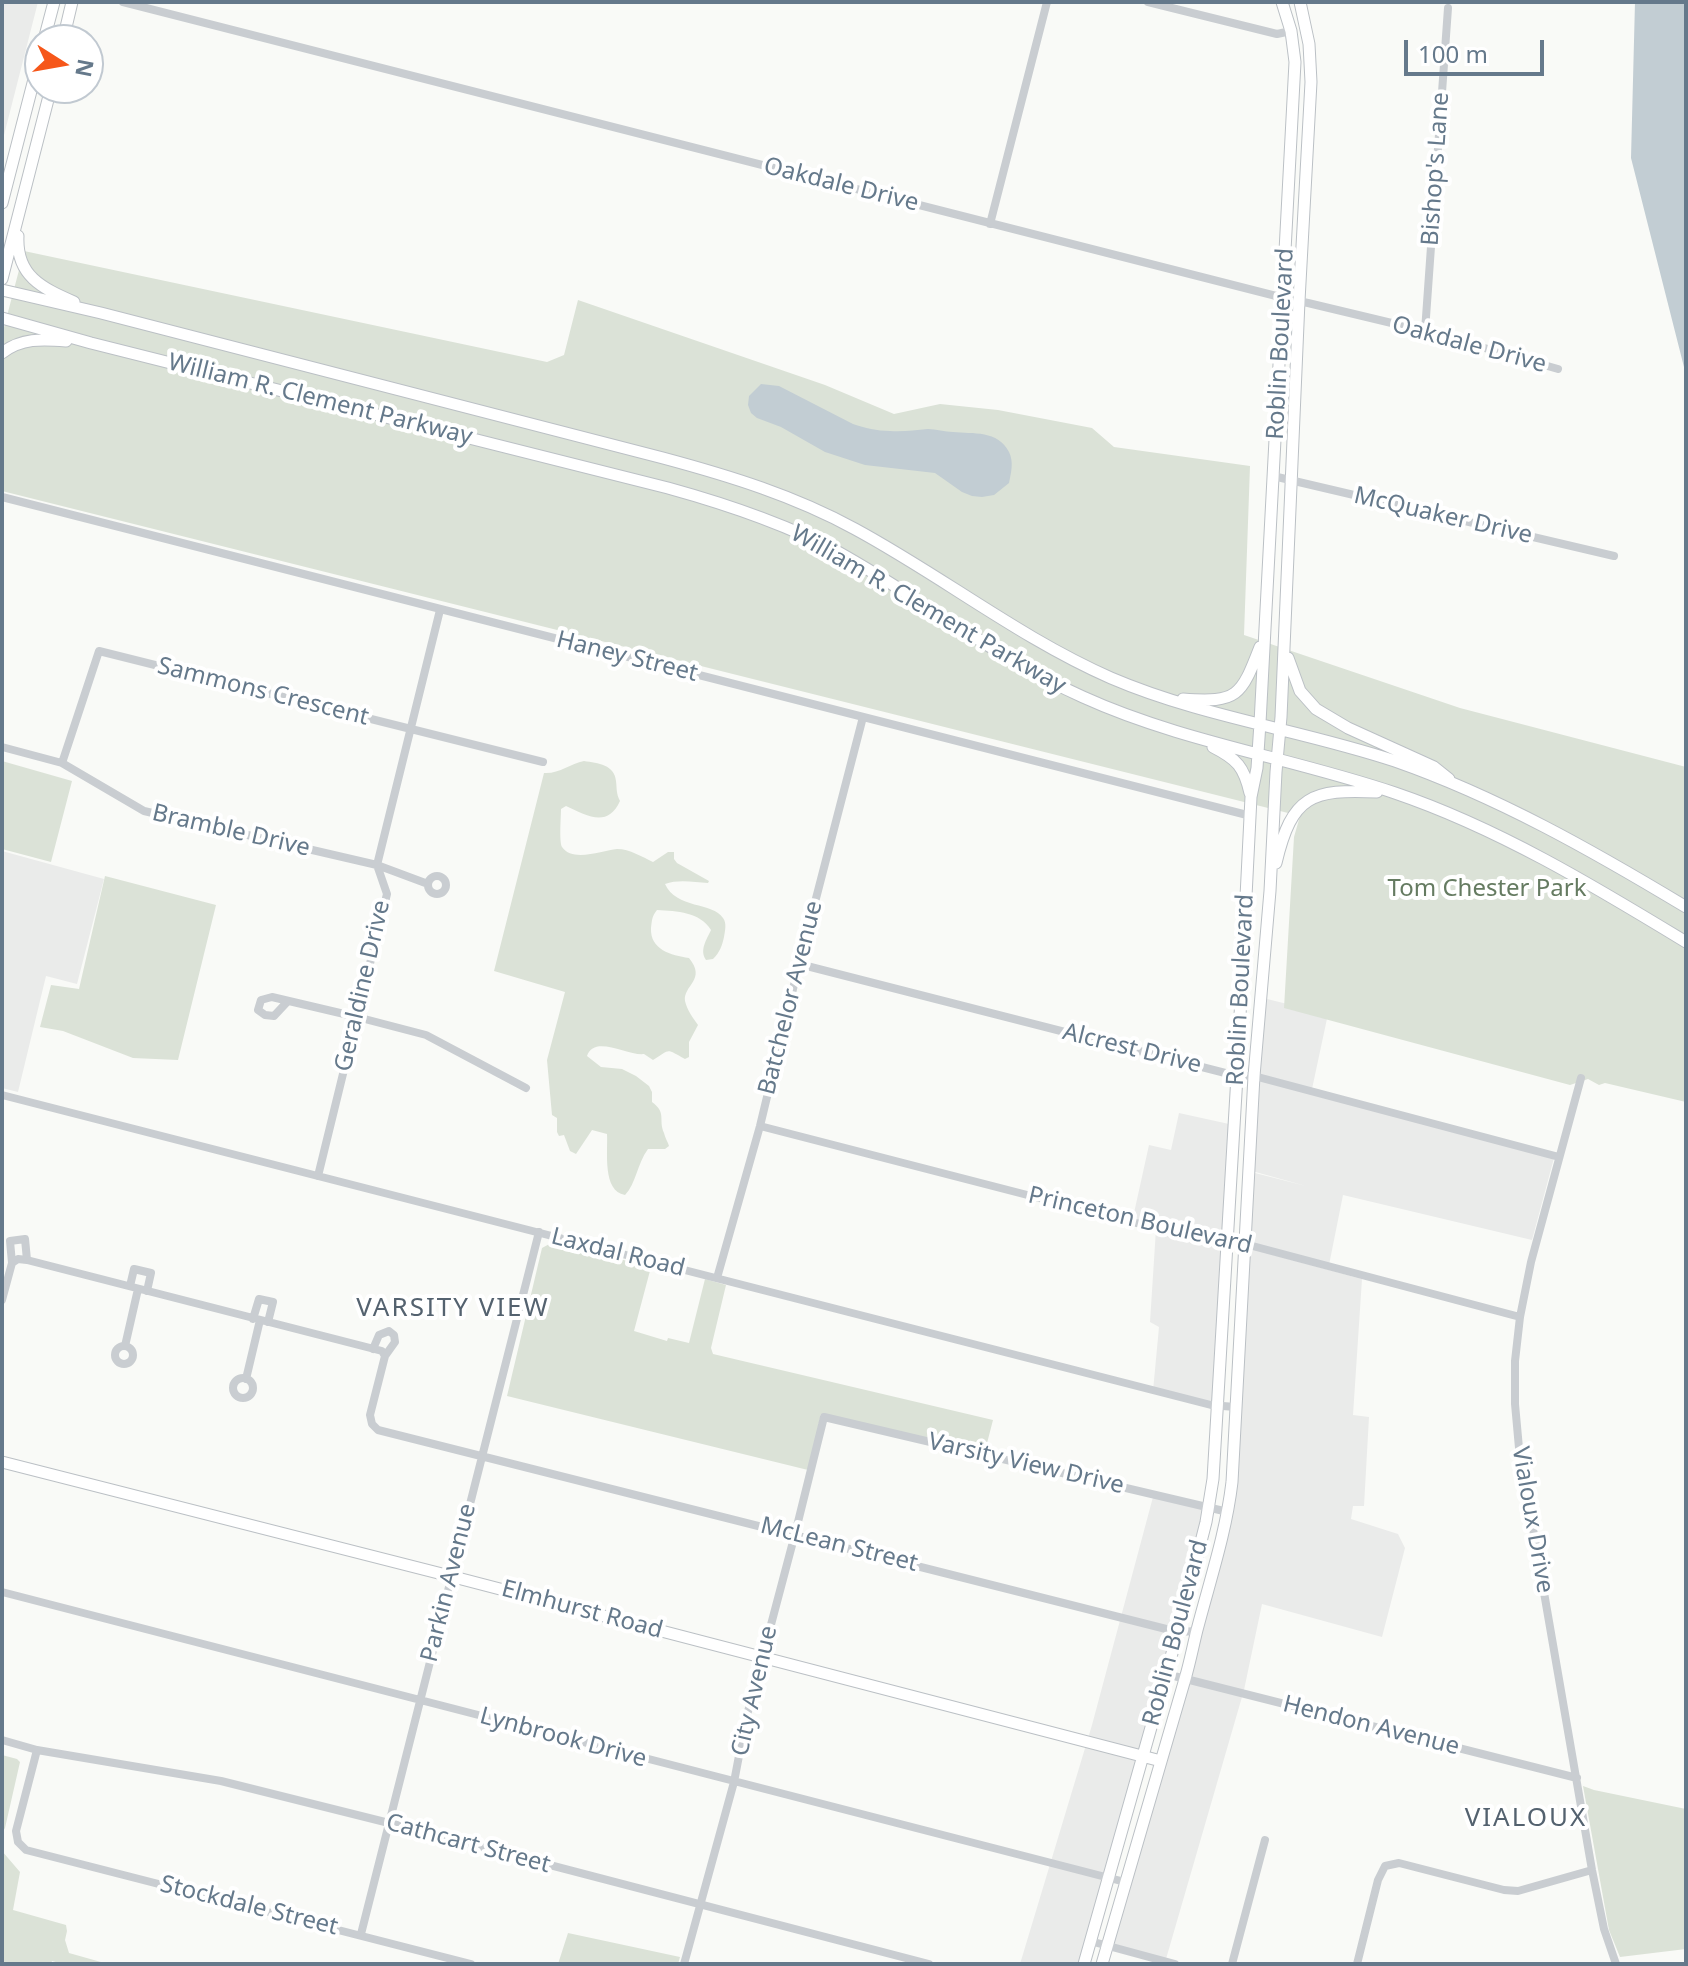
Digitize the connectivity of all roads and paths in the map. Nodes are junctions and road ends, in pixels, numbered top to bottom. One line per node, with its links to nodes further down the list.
1 (54, 2): 9 (main road)
2 (72, 2): 10 (main road)
3 (123, 2): 16 (street, Oakdale Drive)
4 (1047, 2): 16 (street)
5 (1148, 2): 11 (street)
6 (1282, 2): 11 (main road, Roblin Boulevard)
7 (1300, 2): 20 (main road, Roblin Boulevard)
8 (1448, 8): 23 (street, Bishop's Lane)
9 (48, 24)
10 (67, 24)
11 (1291, 31): 19 (main road, Roblin Boulevard)
12 (28, 104): 14 (main road)
13 (47, 104): 15 (main road)
14 (2, 203)
15 (18, 215): 17 (main road); 21 (main road)
16 (990, 224): 19 (street, Oakdale Drive)
17 (2, 279)
18 (2, 290): 21 (main road, William R. Clement Parkway)
19 (1284, 298): 20 (street, Oakdale Drive); 27 (main road, Roblin Boulevard)
20 (1299, 301): 23 (street, Oakdale Drive); 28 (main road, Roblin Boulevard)
21 (101, 313): 34 (main road, William R. Clement Parkway)
22 (2, 318): 24 (main road, William R. Clement Parkway)
23 (1425, 331): 26 (street, Oakdale Drive)
24 (91, 343): 25 (main road); 39 (main road, William R. Clement Parkway)
25 (2, 353)
26 (1558, 369)
27 (1273, 476): 28 (street, McQuaker Drive); 32 (main road, Roblin Boulevard)
28 (1291, 480): 30 (street, McQuaker Drive); 33 (main road, Roblin Boulevard)
29 (2, 497): 31 (street, Haney Street)
30 (1614, 556)
31 (440, 610): 35 (street, Haney Street); 37 (street, Geraldine Drive)
32 (1263, 639): 34 (main road); 36 (main road, Roblin Boulevard)
33 (1285, 647): 38 (main road, Roblin Boulevard); 45 (main road)
34 (1165, 698): 36 (main road, William R. Clement Parkway)
35 (863, 717): 48 (street, Haney Street); 54 (street, Batchelor Avenue)
36 (1260, 723): 38 (main road, William R. Clement Parkway); 41 (main road, Roblin Boulevard)
37 (412, 728): 43 (street, Sammons Crescent); 44 (street, Sammons Crescent); 49 (street, Geraldine Drive)
38 (1280, 729): 42 (main road, Roblin Boulevard); 45 (main road, William R. Clement Parkway)
39 (1191, 737): 41 (main road, William R. Clement Parkway); 47 (main road)
40 (2, 747): 44 (street, Bramble Drive)
41 (1258, 753): 42 (main road, William R. Clement Parkway); 47 (main road, Roblin Boulevard)
42 (1277, 759): 46 (main road, William R. Clement Parkway); 51 (main road, Roblin Boulevard)
43 (543, 762)
44 (62, 763): 49 (street, Bramble Drive)
45 (1455, 785): 52 (main road, William R. Clement Parkway)
46 (1395, 793): 51 (main road); 53 (main road, William R. Clement Parkway)
47 (1251, 797): 48 (main road, Roblin Boulevard)
48 (1251, 816): 57 (main road, Roblin Boulevard)
49 (377, 865): 50 (street, Bramble Drive); 56 (street, Geraldine Drive)
50 (428, 884)
51 (1270, 891): 58 (main road, Roblin Boulevard)
52 (1686, 907)
53 (1686, 942)
54 (799, 964): 57 (street, Alcrest Drive); 62 (street, Batchelor Avenue)
55 (288, 1001): 56 (street)
56 (357, 1017): 60 (street); 64 (street, Geraldine Drive)
57 (1237, 1076): 58 (street, Alcrest Drive); 67 (main road, Roblin Boulevard)
58 (1254, 1076): 63 (street, Alcrest Drive); 66 (main road, Roblin Boulevard)
59 (1581, 1078): 63 (street, Vialoux Drive)
60 (526, 1088)
61 (2, 1095): 64 (street, Laxdal Road)
62 (760, 1126): 67 (street, Princeton Boulevard); 70 (street, Batchelor Avenue)
63 (1559, 1157): 73 (street, Vialoux Drive)
64 (318, 1176): 65 (street, Laxdal Road)
65 (539, 1232): 70 (street, Laxdal Road); 82 (street, Parkin Avenue)
66 (1245, 1244): 67 (street, Princeton Boulevard); 73 (street, Princeton Boulevard); 80 (main road, Roblin Boulevard)
67 (1228, 1245): 79 (main road, Roblin Boulevard)
68 (27, 1260): 69 (street); 69 (street); 71 (street)
69 (12, 1263): 72 (street)
70 (717, 1278): 79 (street, Laxdal Road)
71 (138, 1289): 74 (street); 75 (street)
72 (2, 1300)
73 (1520, 1317): 99 (street, Vialoux Drive)
74 (260, 1320): 76 (street); 78 (street)
75 (125, 1346)
76 (373, 1349): 77 (street); 77 (street)
77 (385, 1356): 82 (street, McLean Street)
78 (246, 1379)
79 (1218, 1405): 80 (street, Laxdal Road); 84 (main road, Roblin Boulevard)
80 (1235, 1407): 85 (main road, Roblin Boulevard)
81 (824, 1417): 84 (street, Varsity View Drive); 86 (street, City Avenue)
82 (481, 1456): 86 (street, McLean Street); 87 (street, Parkin Avenue)
83 (2, 1462): 87 (main road, Elmhurst Road)
84 (1209, 1507): 85 (street, Varsity View Drive); 90 (main road, Roblin Boulevard)
85 (1228, 1512): 89 (main road, Roblin Boulevard)
86 (795, 1534): 90 (street, McLean Street); 91 (street, City Avenue)
87 (450, 1576): 91 (main road, Elmhurst Road); 94 (street, Parkin Avenue)
88 (2, 1592): 94 (street, Lynbrook Drive)
89 (1197, 1631): 90 (street, McLean Street); 93 (main road, Roblin Boulevard)
90 (1178, 1632): 92 (main road, Roblin Boulevard)
91 (762, 1657): 97 (main road, Elmhurst Road); 100 (street, City Avenue)
92 (1166, 1674): 93 (street, Hendon Avenue); 97 (main road, Roblin Boulevard)
93 (1185, 1679): 98 (main road, Roblin Boulevard); 99 (street, Hendon Avenue)
94 (421, 1701): 100 (street, Lynbrook Drive); 101 (street, Parkin Avenue)
95 (2, 1740): 96 (street, Cathcart Street)
96 (37, 1750): 101 (street, Cathcart Street); 107 (street, Stockdale Street)
97 (1142, 1756): 98 (main road, Elmhurst Road); 104 (main road, Roblin Boulevard)
98 (1161, 1761): 105 (main road, Roblin Boulevard)
99 (1577, 1778): 103 (street, Vialoux Drive)
100 (734, 1782): 104 (street, Lynbrook Drive); 106 (street, City Avenue)
101 (389, 1823): 106 (street, Cathcart Street); 107 (street, Parkin Avenue)
102 (1265, 1840): 116 (street)
103 (1592, 1870): 117 (street); 118 (street, Vialoux Drive)
104 (1107, 1878): 105 (street, Lynbrook Drive); 108 (main road, Roblin Boulevard)
105 (1125, 1882): 109 (main road, Roblin Boulevard)
106 (699, 1905): 111 (street, City Avenue); 112 (street, Cathcart Street)
107 (361, 1934): 110 (street, Stockdale Street)
108 (1090, 1941): 109 (street); 113 (main road, Roblin Boulevard)
109 (1107, 1946): 114 (main road, Roblin Boulevard); 115 (street)
110 (471, 1964)
111 (684, 1964)
112 (929, 1964)
113 (1084, 1964)
114 (1102, 1964)
115 (1175, 1964)
116 (1232, 1964)
117 (1357, 1964)
118 (1616, 1964)

